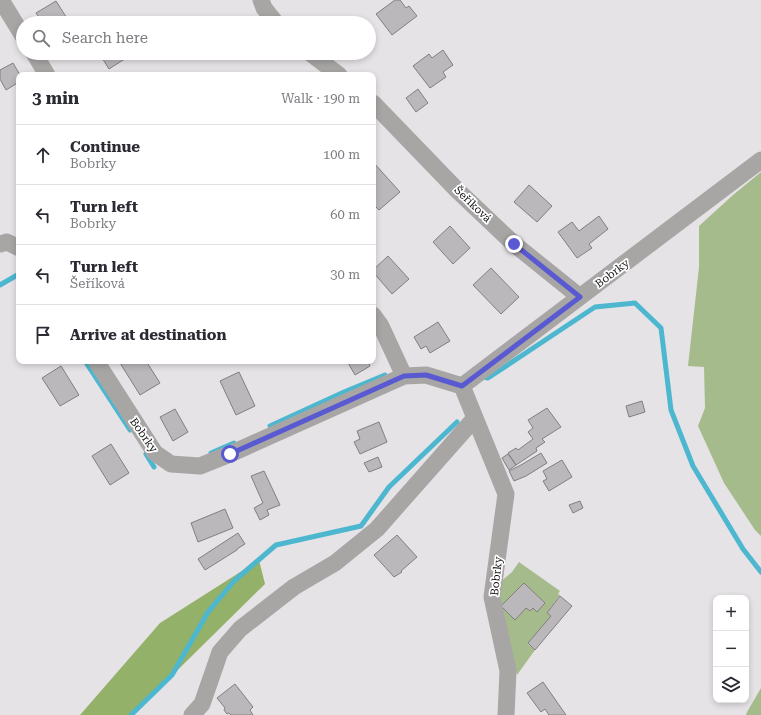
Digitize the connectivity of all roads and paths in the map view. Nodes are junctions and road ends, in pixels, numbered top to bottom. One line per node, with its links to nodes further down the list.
1 (0, 0): 4 (street)
2 (261, 0): 3 (street)
3 (270, 16)
4 (16, 25)
5 (38, 60): 7 (street)
6 (319, 60): 8 (street)
7 (45, 72)
8 (335, 72)
9 (376, 106): 13 (street, Šeříková)
10 (761, 160): 13 (street, Bobrky)
11 (0, 244): 12 (street)
12 (16, 246)
13 (580, 297): 17 (street, Bobrky)
14 (376, 320): 16 (street)
15 (98, 364): 16 (street, Bobrky)
16 (404, 376): 17 (street, Bobrky)
17 (462, 386): 18 (street, Bobrky)
18 (475, 418): 19 (street); 20 (street, Bobrky)
19 (192, 715)
20 (506, 715)

